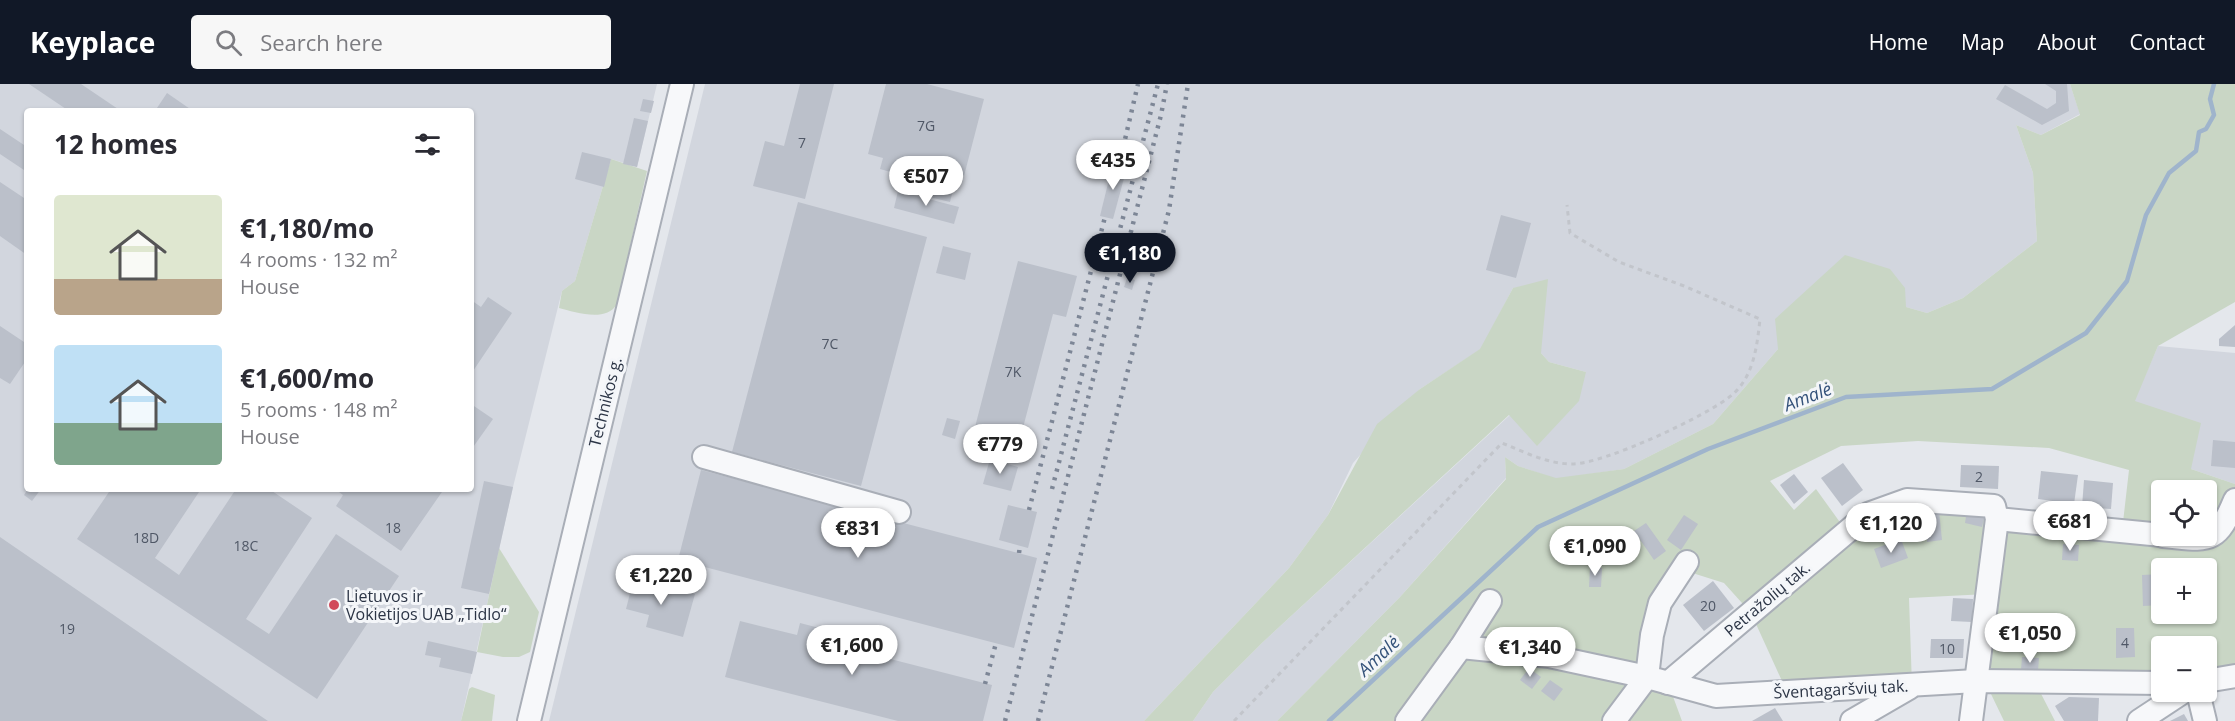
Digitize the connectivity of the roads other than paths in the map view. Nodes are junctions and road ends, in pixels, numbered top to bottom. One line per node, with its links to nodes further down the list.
1 (682, 84): 19 (street, Technikos g.)
2 (704, 457): 4 (street)
3 (2235, 500): 6 (street)
4 (899, 512)
5 (1997, 519): 7 (street); 13 (street, Petražolių tak.); 14 (street)
6 (2217, 532)
7 (2151, 534)
8 (1688, 562): 13 (street)
9 (1490, 601): 10 (street)
10 (1461, 647): 13 (street, Šventagaršvių tak.); 20 (street)
11 (2235, 676): 12 (street)
12 (2217, 679)
13 (1658, 680): 16 (street, Šventagaršvių tak.); 21 (street)
14 (1976, 681): 15 (street, Šventagaršvių tak.); 16 (street, Šventagaršvių tak.); 23 (street)
15 (2151, 683)
16 (1912, 686): 22 (street)
17 (2168, 702): 24 (street)
18 (2200, 702): 25 (street)
19 (529, 721)
20 (1407, 721)
21 (1614, 721)
22 (1852, 721)
23 (1971, 721)
24 (2139, 721)
25 (2205, 721)

